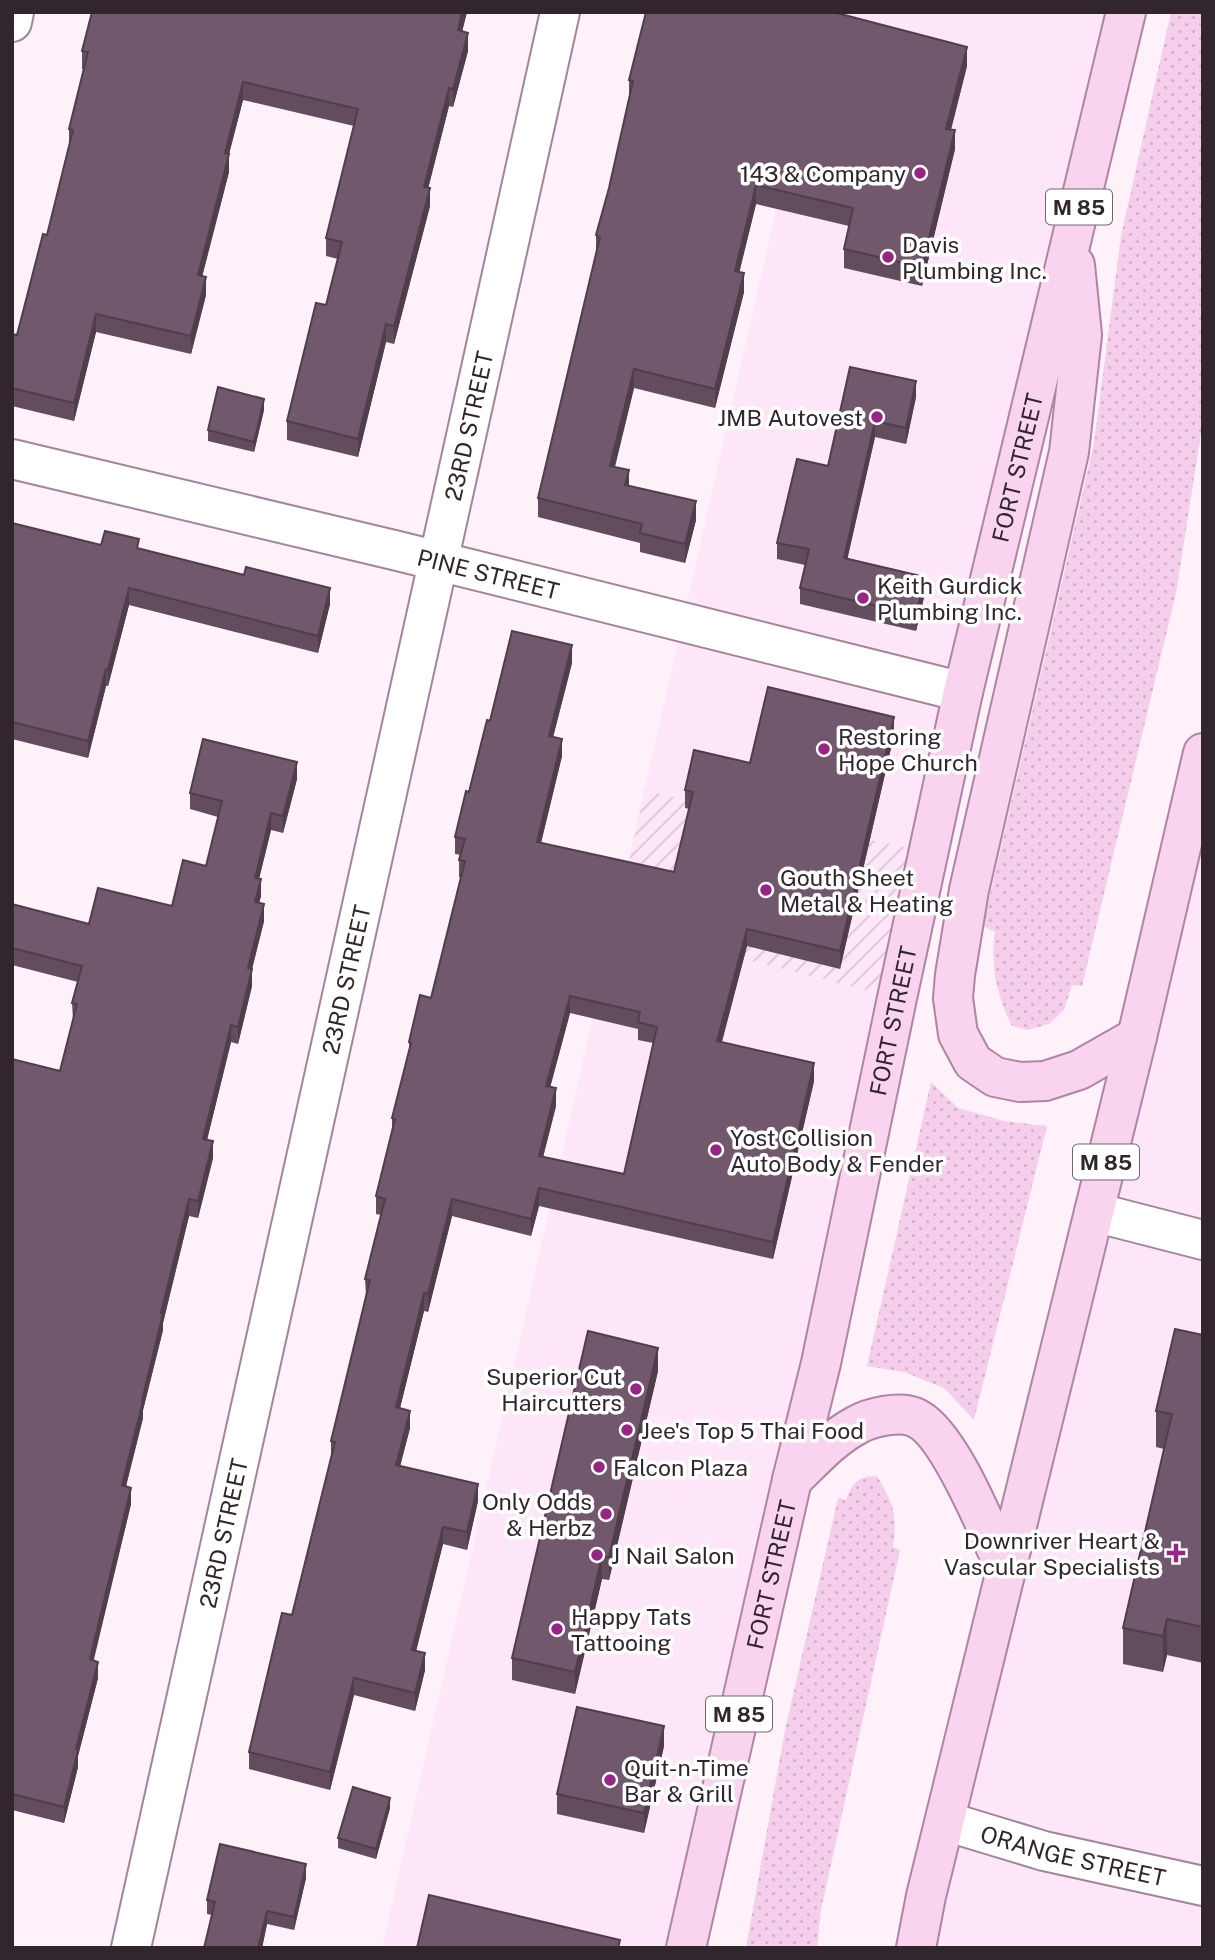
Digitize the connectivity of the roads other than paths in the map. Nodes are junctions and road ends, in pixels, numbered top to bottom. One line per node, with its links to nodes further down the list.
1 (14, 12): 4 (street)
2 (560, 12): 7 (street, 23RD STREET)
3 (1126, 12): 5 (main road, FORT STREET / M 85)
4 (12, 22)
5 (1073, 235): 8 (main road, FORT STREET / M 85); 10 (main road)
6 (12, 459): 7 (street, PINE STREET)
7 (438, 561): 8 (street, PINE STREET); 17 (street, 23RD STREET)
8 (963, 692): 13 (main road, FORT STREET / M 85)
9 (1203, 753): 10 (main road, M 85)
10 (1137, 1037): 11 (main road, M 85)
11 (1094, 1212): 12 (street); 14 (main road, M 85)
12 (1203, 1240)
13 (792, 1480): 14 (main road); 18 (main road, FORT STREET / M 85)
14 (1006, 1571): 15 (main road, M 85)
15 (945, 1821): 16 (street, ORANGE STREET); 19 (main road, M 85)
16 (1203, 1886)
17 (131, 1948)
18 (687, 1948)
19 (916, 1948)

